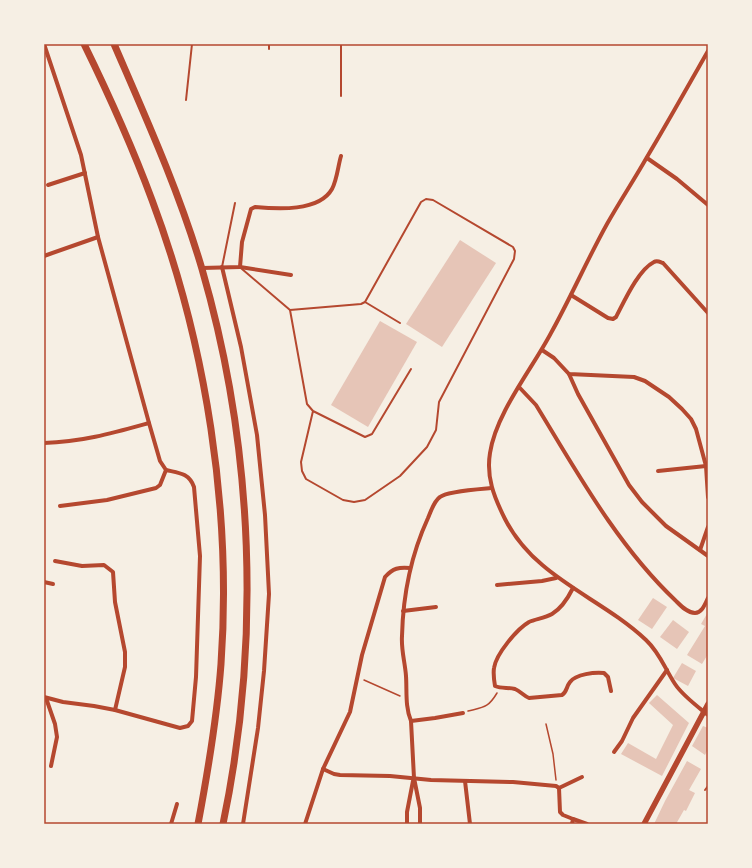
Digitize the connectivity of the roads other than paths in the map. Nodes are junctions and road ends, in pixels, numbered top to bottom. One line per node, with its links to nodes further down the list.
1 (44, 44): 13 (street)
2 (84, 44): 74 (highway)
3 (114, 44): 21 (highway)
4 (192, 44): 10 (lane)
5 (269, 44): 7 (lane)
6 (341, 44): 9 (lane)
7 (269, 49)
8 (708, 51): 12 (street)
9 (341, 96)
10 (186, 100)
11 (341, 156): 20 (street)
12 (647, 158): 16 (street); 23 (street)
13 (85, 173): 14 (street); 17 (street)
14 (48, 185)
15 (235, 203): 19 (lane)
16 (708, 205)
17 (98, 237): 18 (street); 33 (street)
18 (44, 256)
19 (222, 267): 20 (street); 21 (street); 76 (street)
20 (240, 267): 22 (street); 25 (lane)
21 (202, 268): 75 (highway)
22 (291, 275)
23 (571, 295): 26 (street); 28 (street)
24 (365, 302): 25 (lane); 27 (lane); 32 (lane)
25 (290, 310): 32 (lane)
26 (708, 313)
27 (400, 323)
28 (542, 350): 30 (street); 31 (street)
29 (411, 369): 32 (lane)
30 (568, 374): 35 (street); 42 (street)
31 (519, 387): 38 (street); 51 (street)
32 (313, 412)
33 (149, 423): 34 (street); 36 (street)
34 (44, 443)
35 (707, 466): 37 (street); 39 (street)
36 (166, 470): 40 (street); 58 (street)
37 (658, 471)
38 (491, 488): 45 (street); 46 (street)
39 (708, 497)
40 (60, 506)
41 (708, 527): 42 (street)
42 (700, 550): 43 (street)
43 (708, 556)
44 (55, 560): 58 (street)
45 (410, 568): 53 (street); 64 (street)
46 (556, 578): 49 (street); 50 (street)
47 (44, 582): 48 (street)
48 (53, 584)
49 (497, 585)
50 (573, 588): 54 (street); 55 (street)
51 (708, 598)
52 (436, 607): 53 (street)
53 (403, 611): 61 (street)
54 (667, 670): 60 (street); 62 (street)
55 (611, 691)
56 (45, 698): 58 (street); 63 (street)
57 (708, 704): 60 (main road)
58 (115, 710)
59 (463, 713): 61 (street)
60 (706, 713): 83 (main road)
61 (412, 721): 66 (street)
62 (614, 752)
63 (51, 766)
64 (323, 769): 66 (street); 77 (street)
65 (582, 777): 69 (street)
66 (414, 778): 67 (street); 78 (street); 79 (street)
67 (465, 781): 69 (street); 80 (street)
68 (708, 786): 70 (lane)
69 (558, 787): 72 (street)
70 (705, 790)
71 (177, 804): 73 (street)
72 (573, 819): 81 (street); 82 (street)
73 (171, 824)
74 (198, 824)
75 (223, 824)
76 (243, 824)
77 (305, 824)
78 (407, 824)
79 (420, 824)
80 (470, 824)
81 (572, 824)
82 (587, 824)
83 (644, 824)

